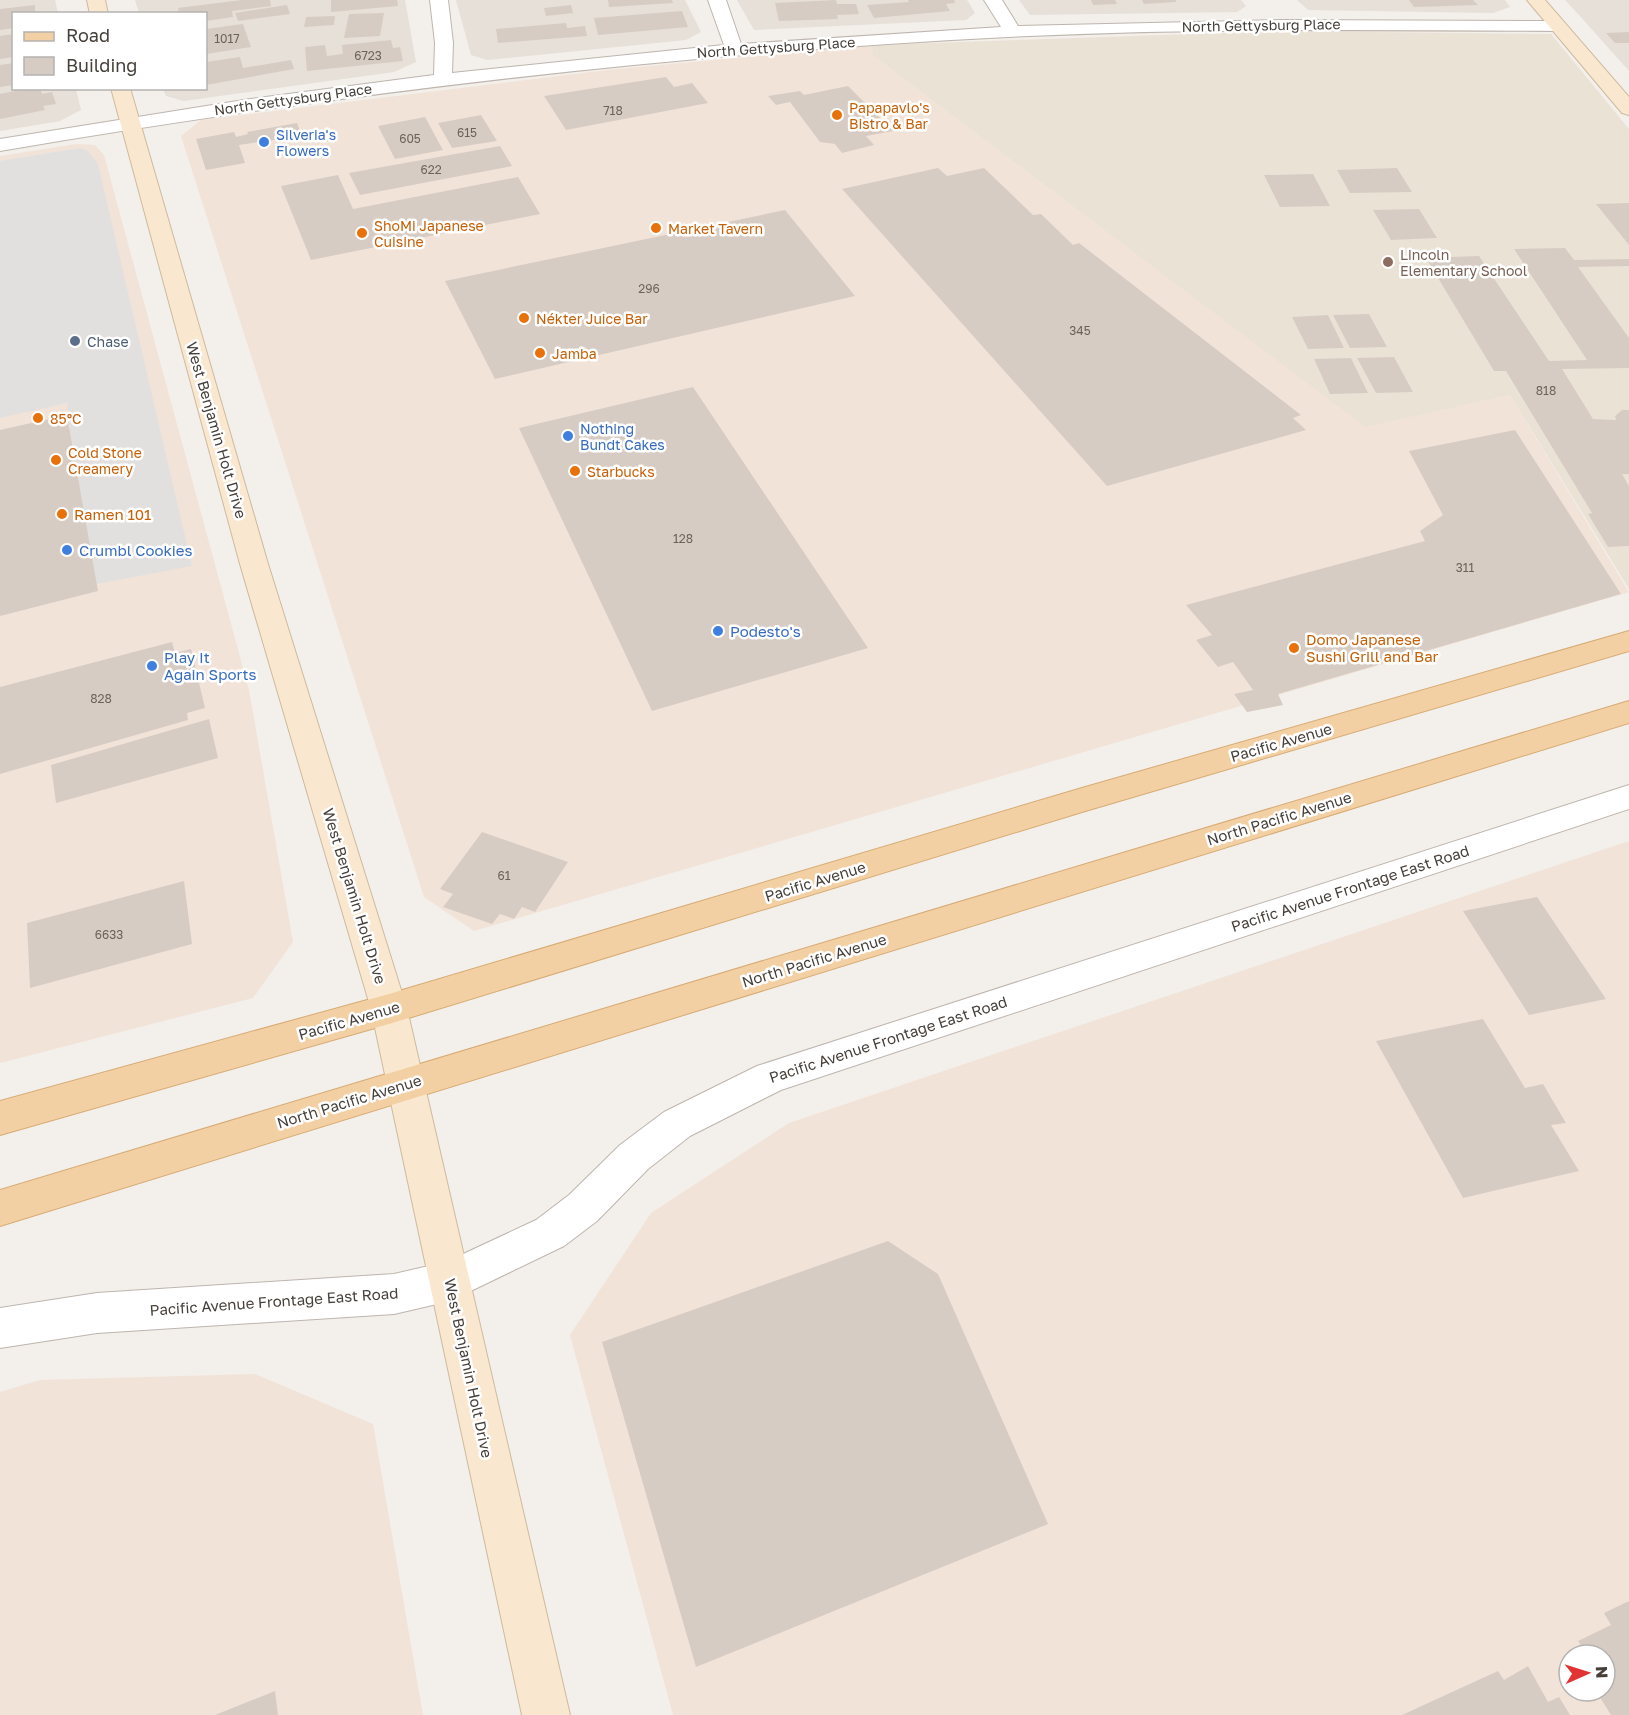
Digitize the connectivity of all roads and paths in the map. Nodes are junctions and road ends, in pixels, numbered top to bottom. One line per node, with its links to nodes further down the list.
1 (438, 0): 10 (street)
2 (717, 0): 9 (street)
3 (993, 0): 8 (street)
4 (1536, 0): 7 (main road)
5 (1274, 8): 6 (street)
6 (1287, 24): 7 (street, North Gettysburg Place); 8 (street, North Gettysburg Place)
7 (1558, 26): 12 (main road)
8 (1012, 31): 9 (street, North Gettysburg Place)
9 (734, 49): 10 (street, North Gettysburg Place)
10 (443, 79): 13 (street, North Gettysburg Place)
11 (121, 90): 13 (main road, West Benjamin Holt Drive)
12 (1629, 109)
13 (130, 123): 14 (street, North Gettysburg Place); 18 (main road, West Benjamin Holt Drive)
14 (0, 146)
15 (1629, 641): 18 (main road, Pacific Avenue)
16 (1629, 712): 19 (main road, North Pacific Avenue)
17 (1629, 797): 22 (street, Pacific Avenue Frontage East Road)
18 (389, 1009): 19 (main road, West Benjamin Holt Drive); 20 (main road, Pacific Avenue)
19 (407, 1083): 21 (main road, North Pacific Avenue); 22 (main road, West Benjamin Holt Drive)
20 (0, 1119)
21 (0, 1208)
22 (450, 1281): 23 (street, Pacific Avenue Frontage East Road); 24 (main road, West Benjamin Holt Drive)
23 (0, 1328)
24 (546, 1715)

